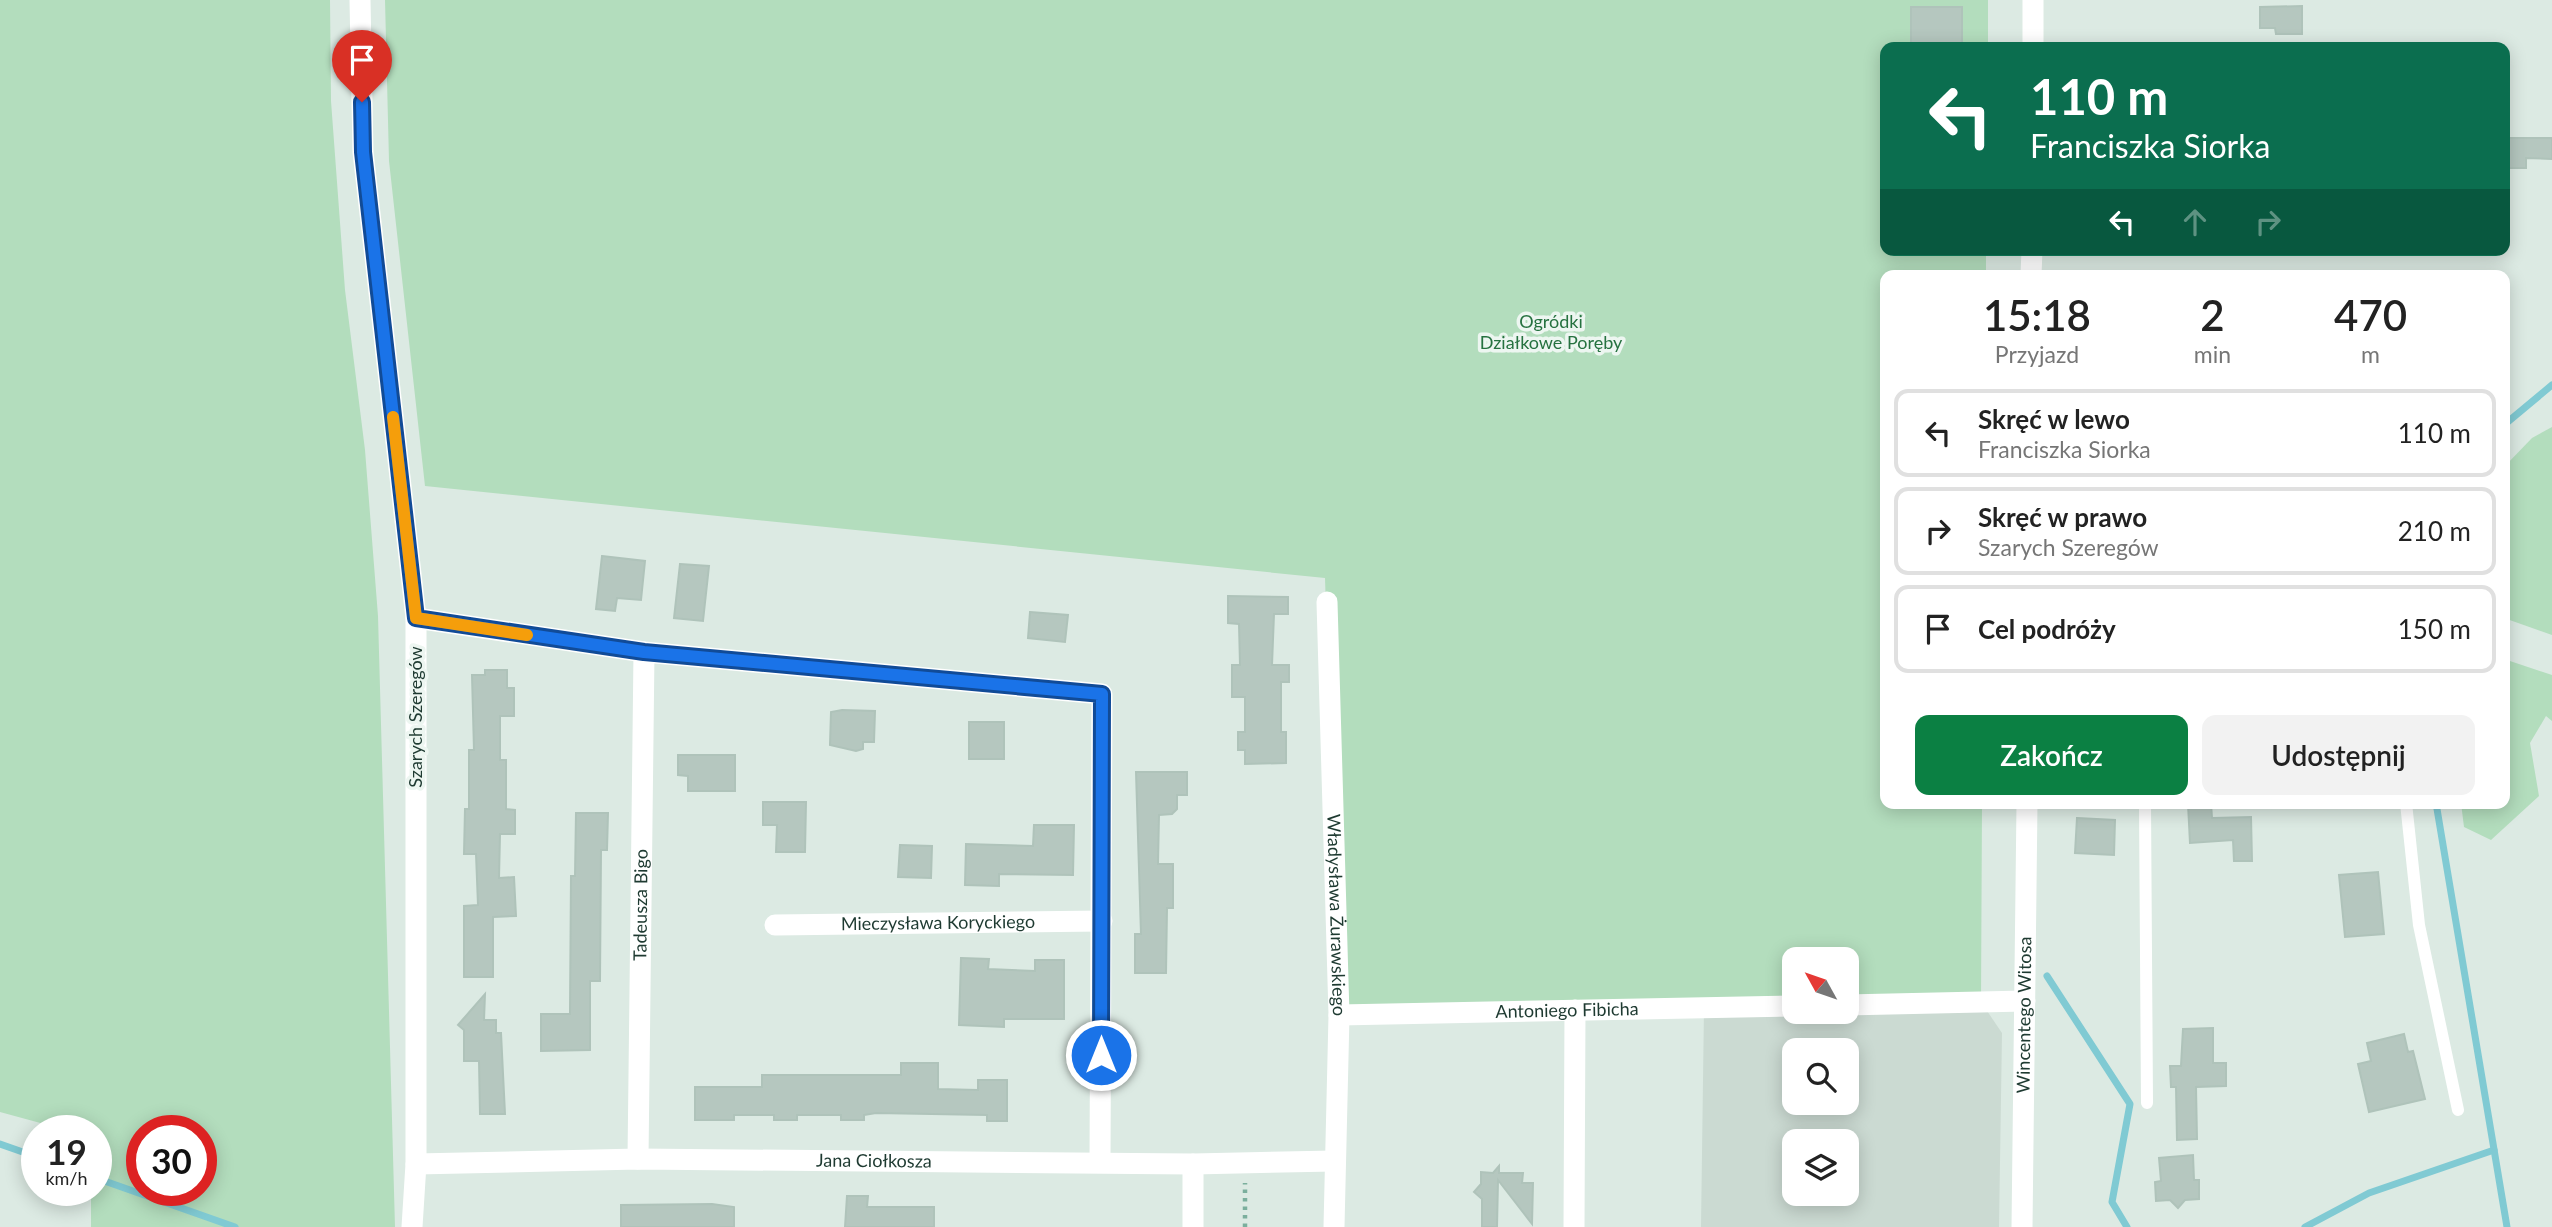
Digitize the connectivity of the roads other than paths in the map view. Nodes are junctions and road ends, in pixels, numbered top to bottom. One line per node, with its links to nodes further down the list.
1 (360, 0): 5 (street, Szarych Szeregów)
2 (2034, 0): 3 (street)
3 (2033, 42)
4 (1327, 602): 16 (street, Władysława Żurawskiego)
5 (416, 618): 6 (street); 22 (street, Szarych Szeregów)
6 (644, 652): 10 (street); 19 (street, Tadeusza Bigo)
7 (2027, 809): 12 (street, Wincentego Witosa)
8 (2145, 809): 17 (lane)
9 (2407, 809): 18 (lane)
10 (1102, 920): 11 (street, Mieczysława Koryckiego); 21 (street)
11 (775, 925)
12 (2025, 1001): 13 (street); 28 (street, Wincentego Witosa)
13 (1859, 1005)
14 (1782, 1006): 15 (street, Antoniego Fibicha)
15 (1575, 1010): 16 (street, Antoniego Fibicha); 27 (street)
16 (1339, 1015): 20 (street, Władysława Żurawskiego)
17 (2147, 1103)
18 (2458, 1110)
19 (638, 1158): 21 (street, Jana Ciołkosza); 22 (street, Jana Ciołkosza)
20 (1334, 1161): 23 (street, Jana Ciołkosza); 26 (street, Władysława Żurawskiego)
21 (1100, 1162): 23 (street, Jana Ciołkosza)
22 (416, 1164): 24 (street, Szarych Szeregów)
23 (1193, 1164): 25 (street)
24 (412, 1227)
25 (1193, 1227)
26 (1334, 1227)
27 (1574, 1227)
28 (2022, 1227)

